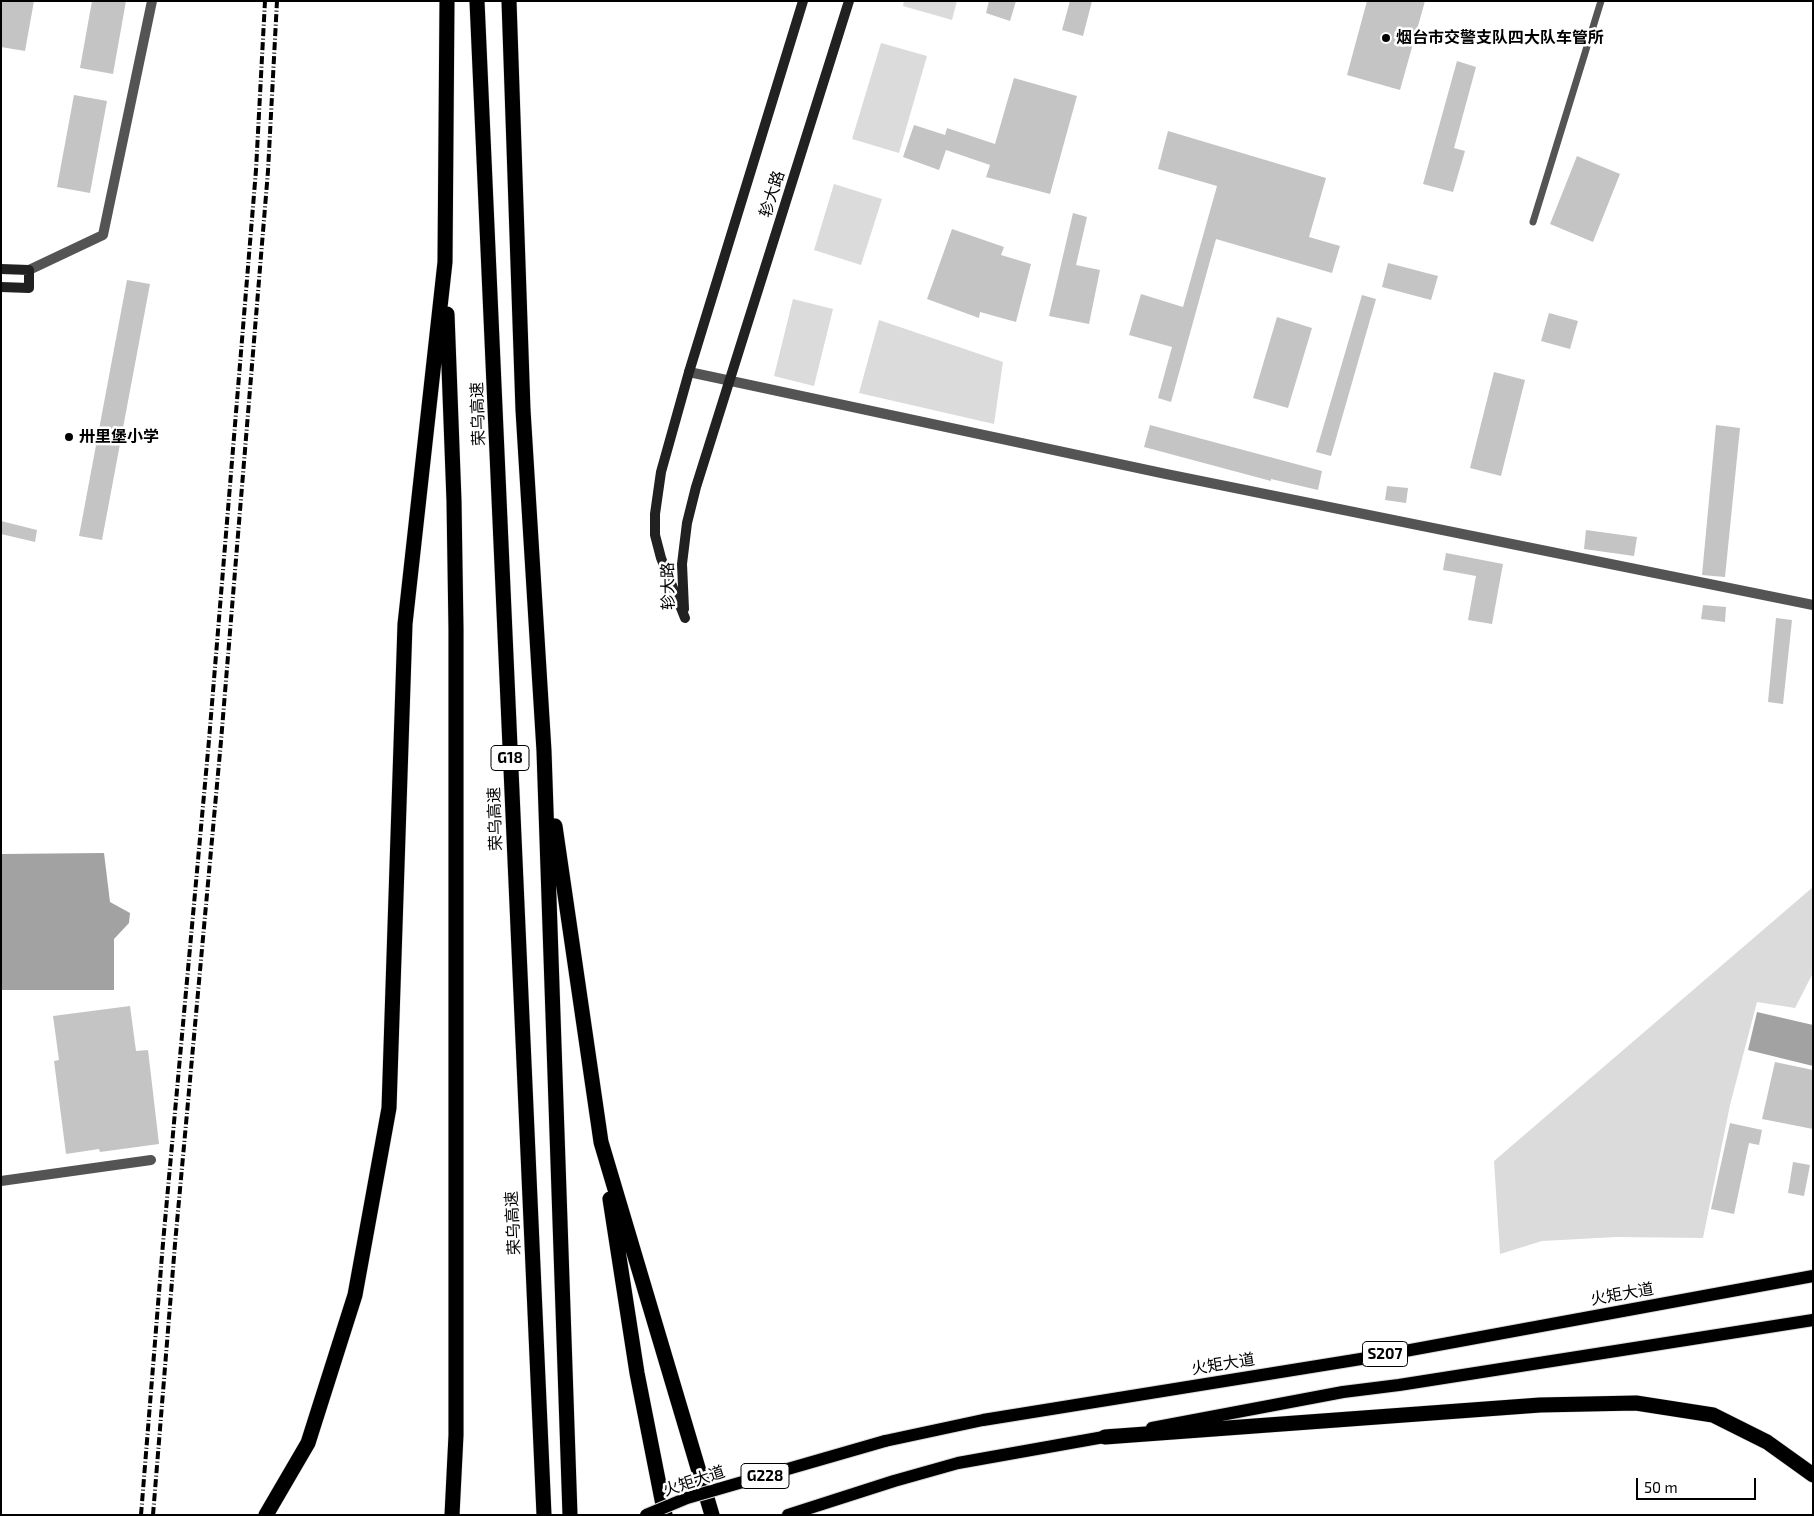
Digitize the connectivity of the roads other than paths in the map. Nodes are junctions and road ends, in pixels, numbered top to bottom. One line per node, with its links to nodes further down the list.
1 (152, 1): 11 (street)
2 (447, 1): 9 (highway)
3 (477, 1): 27 (highway, 荣乌高速 / G18)
4 (509, 1): 16 (highway, G18)
5 (803, 1): 13 (main road, 轸大路)
6 (849, 1): 14 (main road, 轸大路)
7 (1601, 1): 8 (lane)
8 (1533, 222)
9 (445, 262): 25 (highway); 26 (highway)
10 (1, 269): 11 (main road)
11 (29, 270): 12 (main road)
12 (1, 287)
13 (689, 372): 14 (street); 14 (main road, 轸大路)
14 (729, 381): 15 (street)
15 (1813, 605)
16 (544, 751): 17 (highway); 28 (highway, G18)
17 (602, 1142): 30 (highway); 31 (highway)
18 (151, 1160): 19 (street)
19 (1, 1181)
20 (1813, 1276): 22 (main road, 火矩大道 / S207)
21 (1813, 1320): 23 (main road, S207)
22 (956, 1426): 29 (main road, 火矩大道 / G228, bridge)
23 (1105, 1437): 24 (highway); 32 (main road, S207)
24 (1813, 1475)
25 (266, 1515)
26 (452, 1515)
27 (544, 1515)
28 (570, 1515)
29 (646, 1515)
30 (665, 1515)
31 (712, 1515)
32 (788, 1515)

